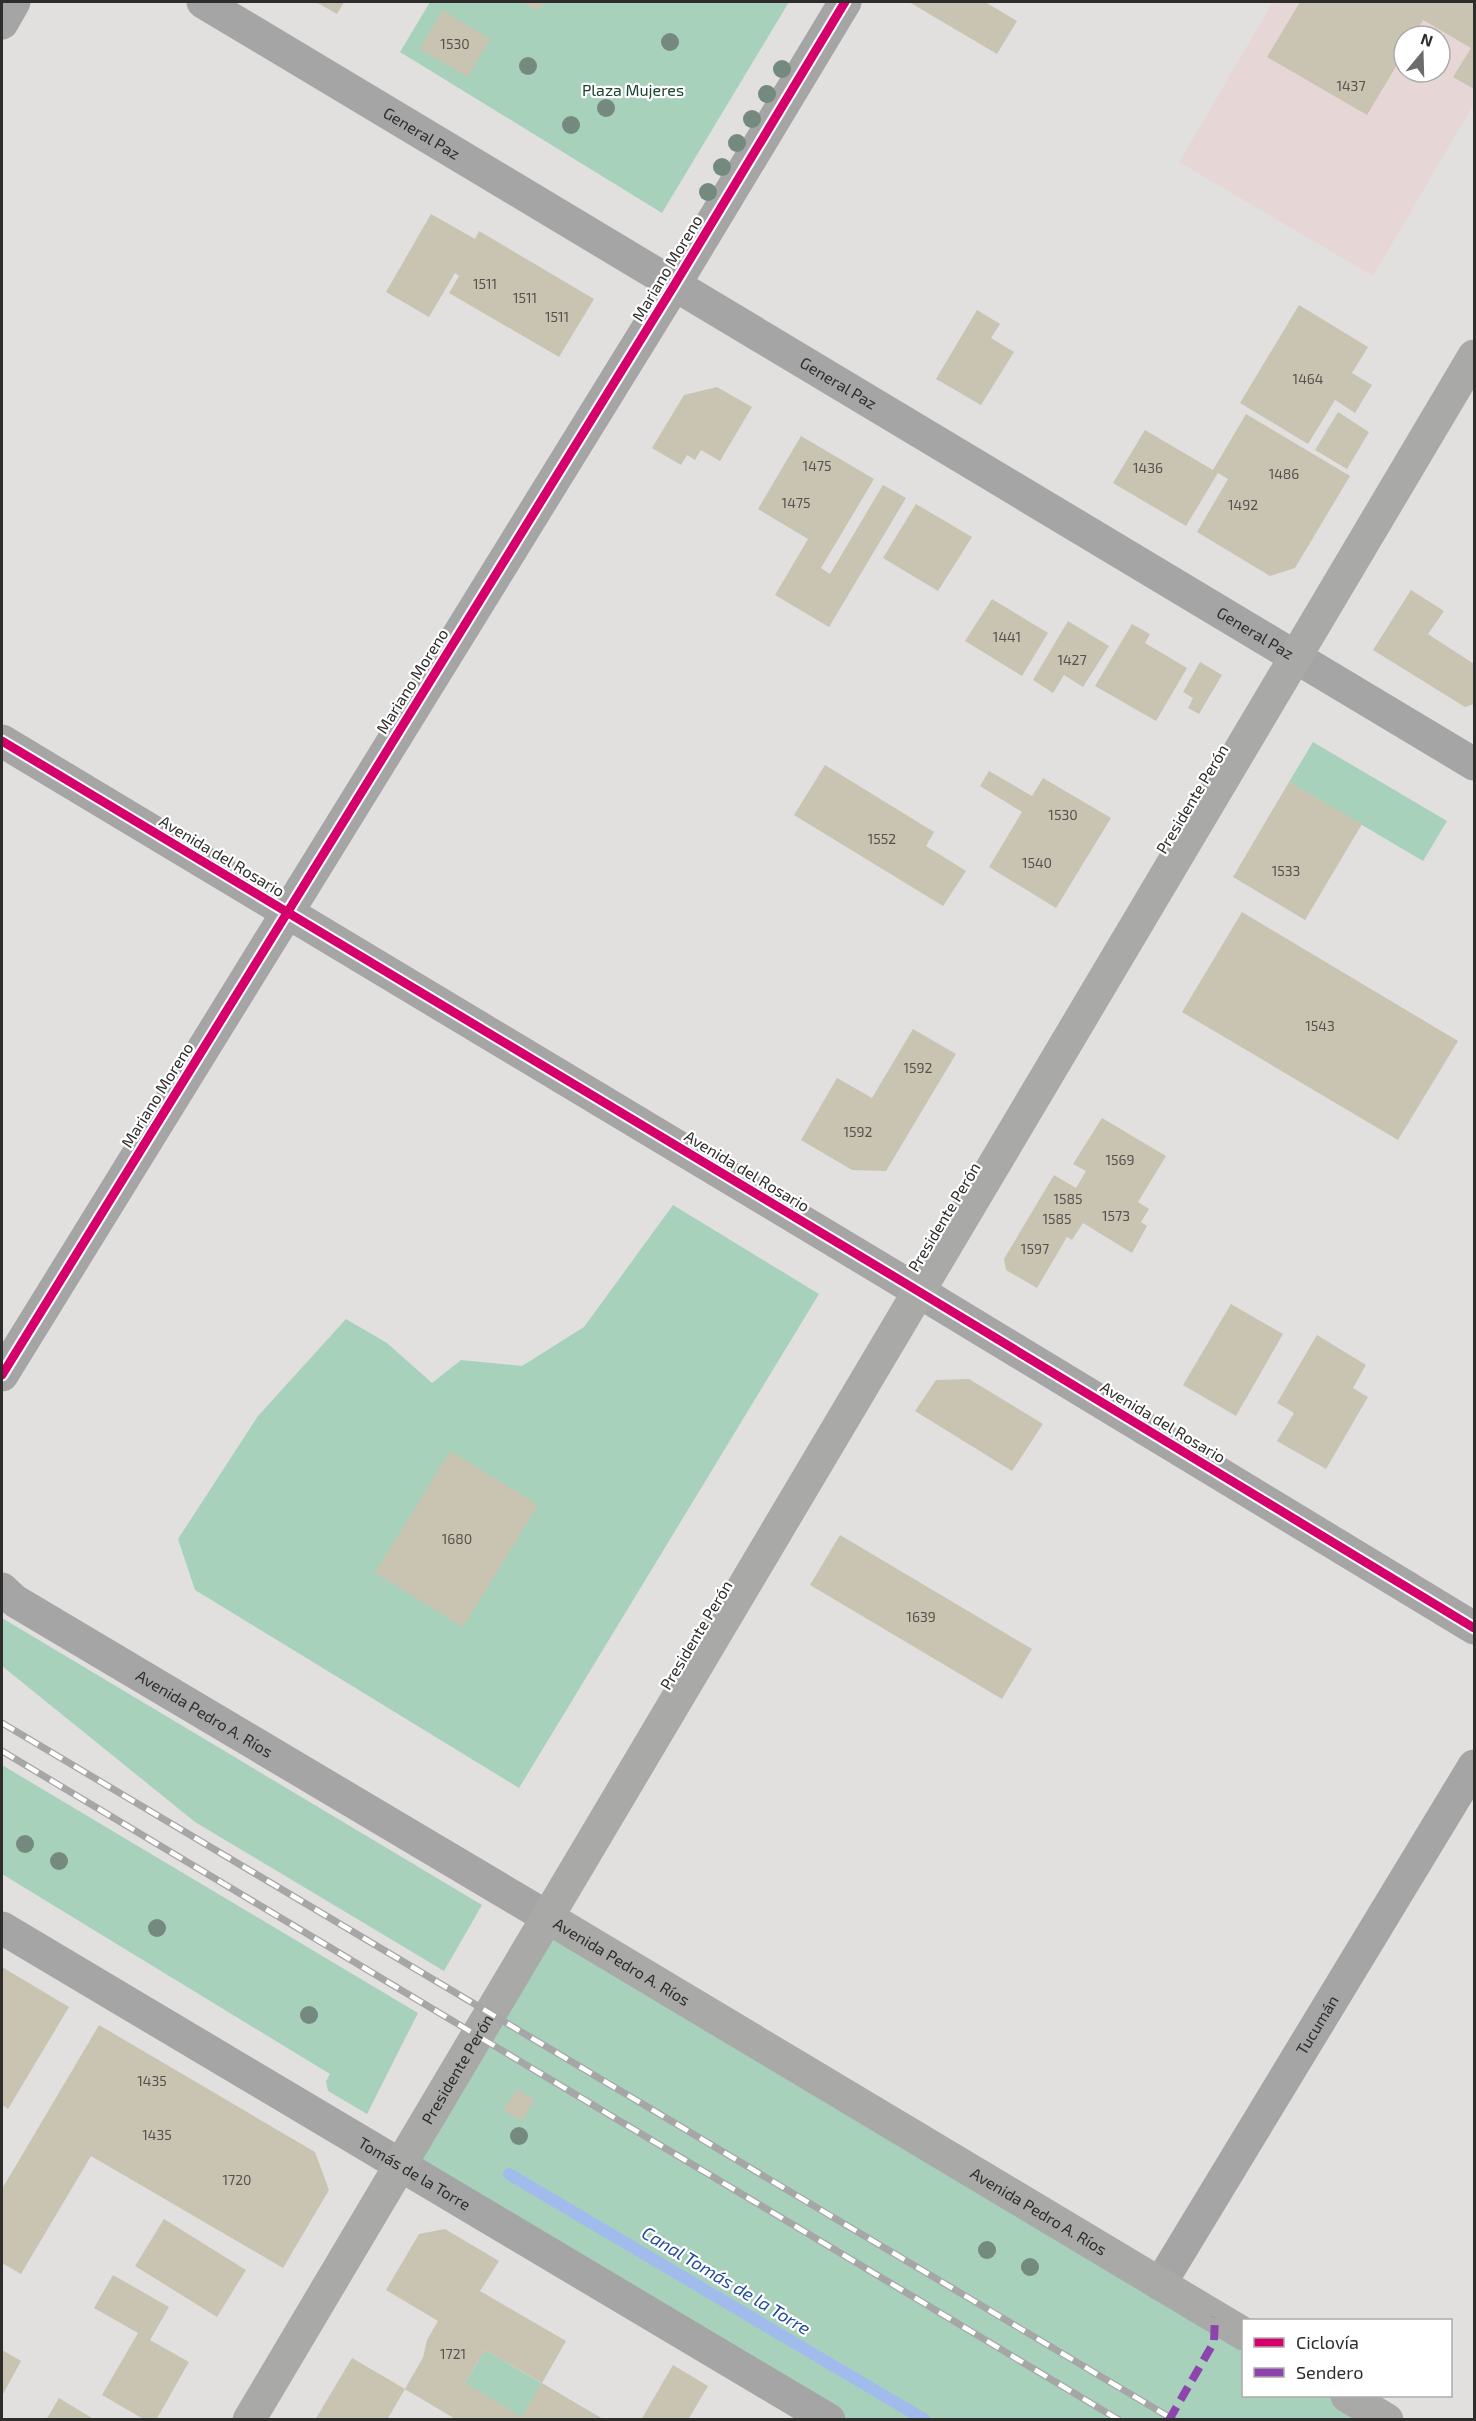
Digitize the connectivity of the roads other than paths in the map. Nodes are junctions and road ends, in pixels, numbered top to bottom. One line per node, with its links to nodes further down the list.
1 (14, 2): 4 (street)
2 (203, 2): 5 (street, General Paz)
3 (845, 2): 5 (street, Mariano Moreno)
4 (2, 23)
5 (675, 284): 7 (street, General Paz); 10 (street, Mariano Moreno)
6 (1474, 356): 7 (main road, Presidente Perón)
7 (1295, 656): 9 (street, General Paz); 11 (main road, Presidente Perón)
8 (2, 741): 10 (street, Avenida del Rosario)
9 (1474, 764)
10 (287, 912): 11 (street, Avenida del Rosario); 12 (street, Mariano Moreno)
11 (918, 1291): 14 (street, Avenida del Rosario); 16 (main road, Presidente Perón)
12 (5, 1359)
13 (2, 1589): 16 (street, Avenida Pedro A. Ríos)
14 (1474, 1628)
15 (1474, 1766): 19 (street, Tucumán)
16 (547, 1917): 18 (main road, Presidente Perón); 19 (main road, Avenida Pedro A. Ríos)
17 (2, 1928): 18 (street, Tomás de la Torre)
18 (400, 2164): 22 (main road, Presidente Perón); 23 (street, Tomás de la Torre)
19 (1160, 2284): 20 (main road, Avenida Pedro A. Ríos)
20 (1242, 2333)
21 (1349, 2397): 24 (main road)
22 (249, 2420)
23 (829, 2420)
24 (1387, 2420)

